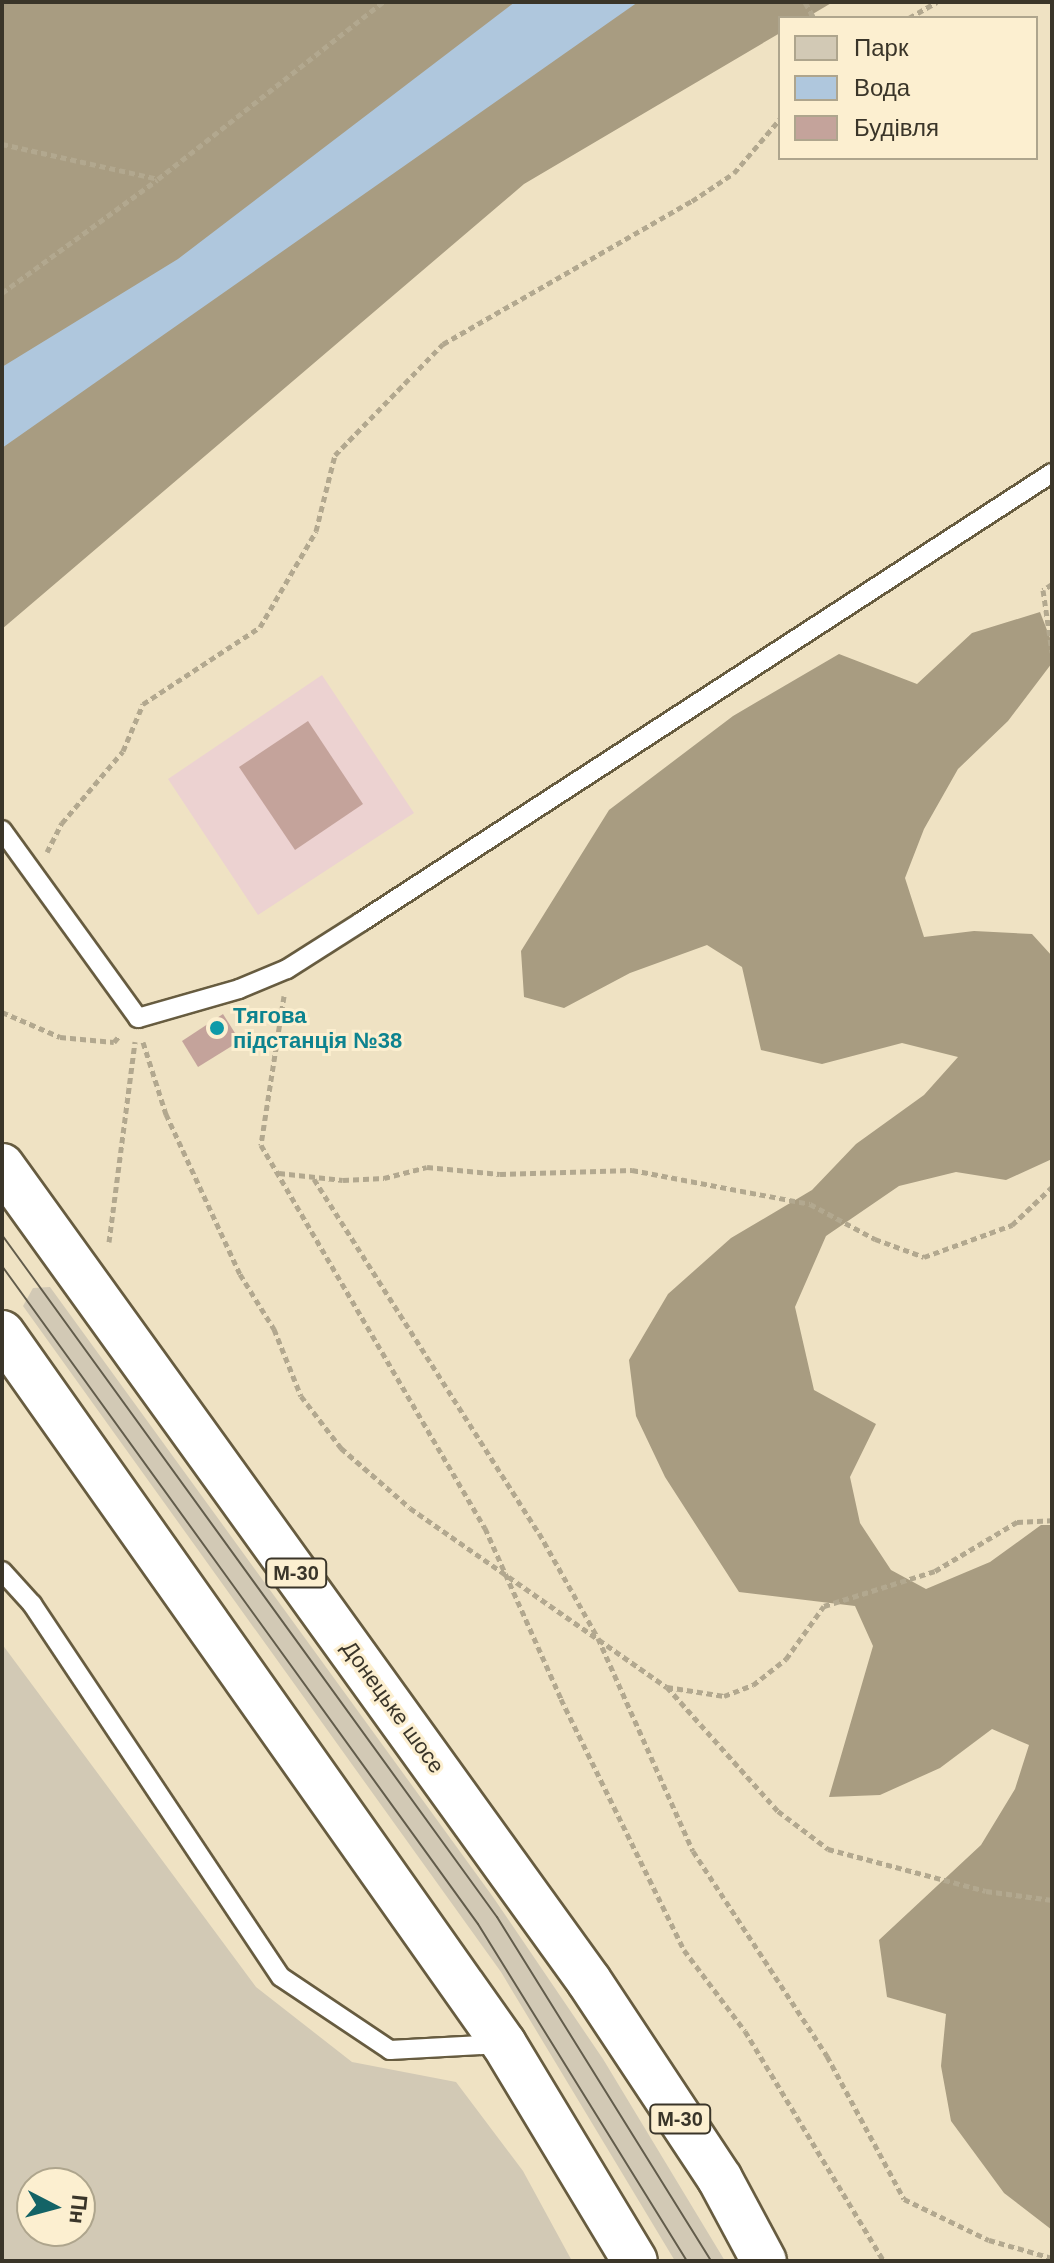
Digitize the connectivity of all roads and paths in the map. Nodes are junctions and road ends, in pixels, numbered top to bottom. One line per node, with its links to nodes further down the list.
1 (383, 2): 6 (path)
2 (937, 2): 3 (path)
3 (912, 16)
4 (778, 121): 12 (path)
5 (2, 144): 6 (path)
6 (158, 179): 7 (path)
7 (2, 293)
8 (1052, 473): 13 (lane)
9 (1052, 584): 10 (path)
10 (1052, 652)
11 (2, 830): 12 (lane)
12 (35, 874): 15 (lane)
13 (287, 969): 15 (lane); 17 (path)
14 (2, 1012): 15 (path)
15 (138, 1018): 20 (path); 24 (path)
16 (2, 1166): 31 (highway, Донецьке шосе / М-30)
17 (279, 1172): 18 (path); 24 (path)
18 (314, 1179): 19 (path); 25 (path)
19 (1052, 1187)
20 (109, 1242)
21 (2, 1333): 28 (highway)
22 (1052, 1520): 26 (path)
23 (2, 1571): 28 (lane)
24 (506, 1576): 25 (path); 32 (path)
25 (598, 1638): 26 (path); 29 (path)
26 (667, 1687): 27 (path)
27 (1052, 1900)
28 (504, 2044): 30 (highway)
29 (1052, 2258)
30 (635, 2261)
31 (764, 2261)
32 (884, 2261)

